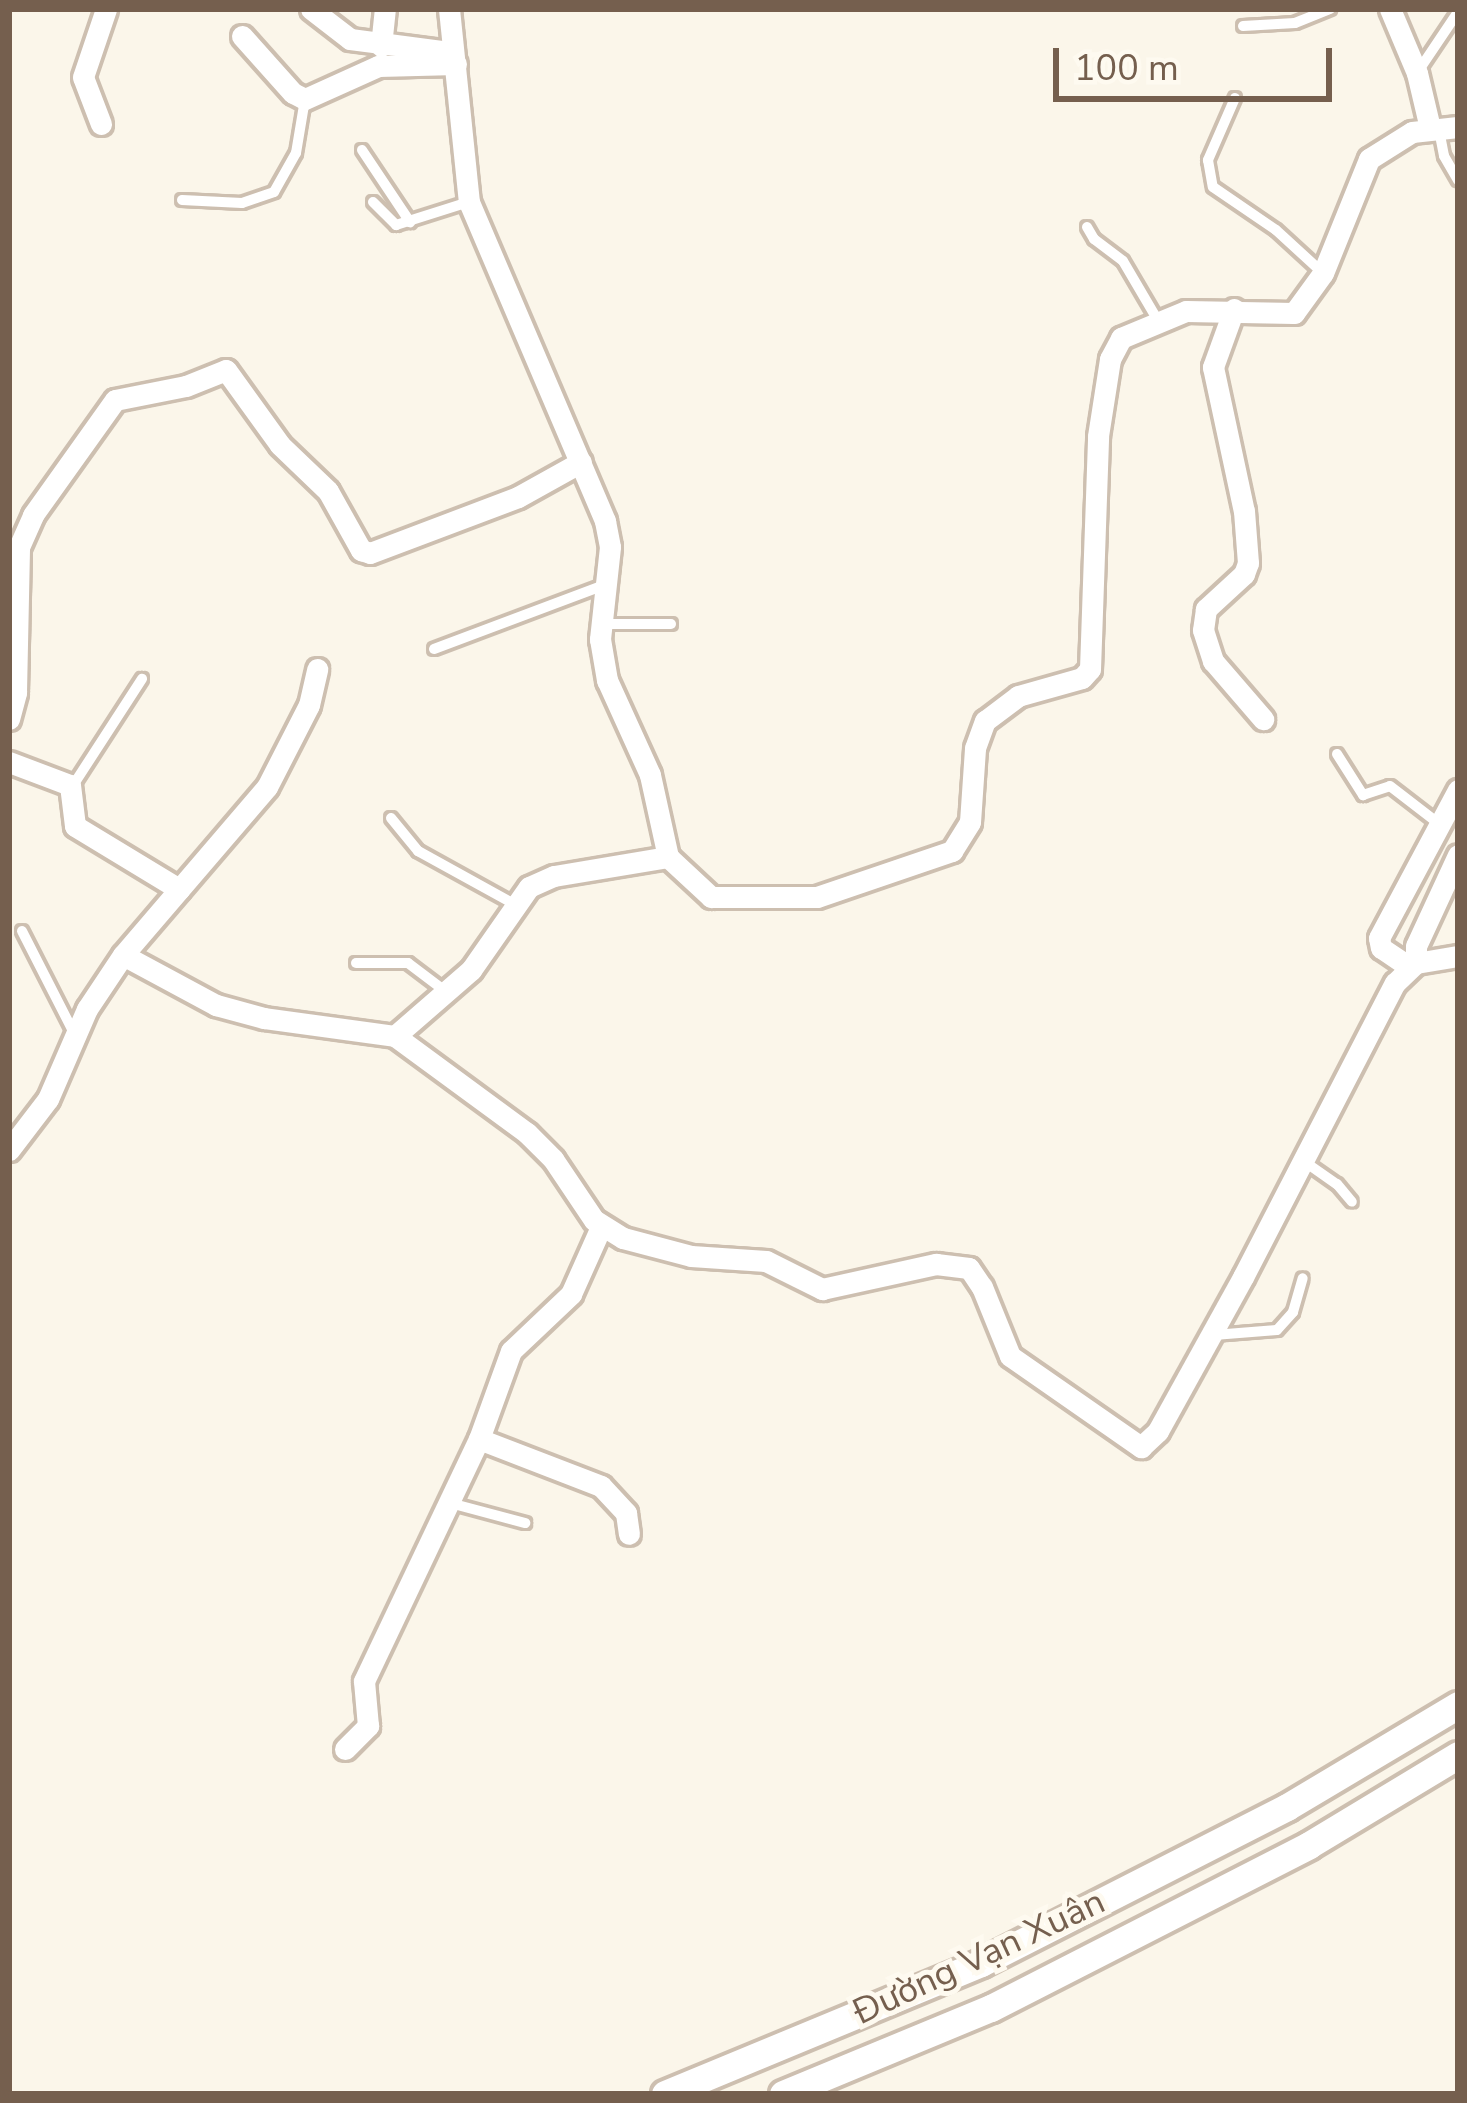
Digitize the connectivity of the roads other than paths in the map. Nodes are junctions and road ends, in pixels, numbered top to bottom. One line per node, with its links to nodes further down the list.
1 (106, 9): 15 (street)
2 (311, 9): 10 (street)
3 (385, 9): 10 (street)
4 (449, 9): 11 (street)
5 (1330, 9): 8 (lane)
6 (1390, 9): 12 (street)
7 (1458, 12): 12 (lane)
8 (1243, 26)
9 (242, 36): 14 (street)
10 (381, 46): 11 (street)
11 (455, 58): 14 (street); 21 (street)
12 (1418, 73): 16 (street)
13 (1235, 98): 24 (lane)
14 (305, 99): 19 (lane)
15 (101, 124)
16 (1442, 127): 18 (lane); 24 (street)
17 (362, 149): 22 (lane)
18 (1458, 180)
19 (182, 200)
20 (374, 202): 22 (lane)
21 (470, 202): 22 (lane); 27 (street)
22 (410, 222)
23 (1088, 227): 26 (lane)
24 (1323, 274): 25 (street)
25 (1234, 309): 26 (street); 35 (street)
26 (1156, 319): 43 (street)
27 (581, 462): 28 (street); 34 (street)
28 (605, 584): 29 (street); 31 (lane)
29 (600, 624): 30 (lane); 43 (street)
30 (671, 624)
31 (434, 649)
32 (317, 669): 44 (street)
33 (142, 679): 38 (lane)
34 (9, 719)
35 (1263, 719)
36 (1337, 754): 41 (lane)
37 (9, 762): 38 (street)
38 (72, 787): 44 (street)
39 (1458, 790): 41 (street)
40 (391, 818): 45 (lane)
41 (1438, 823): 49 (street)
42 (1458, 854): 49 (street)
43 (668, 857): 45 (street)
44 (179, 889): 47 (street)
45 (514, 904): 51 (street)
46 (22, 931): 52 (lane)
47 (123, 955): 52 (street); 53 (street)
48 (1458, 956): 49 (street)
49 (1401, 959): 55 (street)
50 (356, 963): 51 (lane)
51 (448, 993): 53 (street)
52 (75, 1036): 54 (street)
53 (395, 1036): 57 (street)
54 (12, 1143)
55 (1304, 1162): 56 (lane); 59 (street)
56 (1352, 1202)
57 (601, 1227): 59 (street); 60 (street)
58 (1303, 1278): 59 (lane)
59 (1211, 1335)
60 (479, 1438): 61 (street); 63 (street)
61 (450, 1503): 62 (lane); 65 (street)
62 (525, 1523)
63 (629, 1534)
64 (1458, 1705): 67 (main road, Đường Vạn Xuân)
65 (345, 1749)
66 (1458, 1755): 68 (main road, Đường Vạn Xuân)
67 (664, 2094)
68 (783, 2094)

